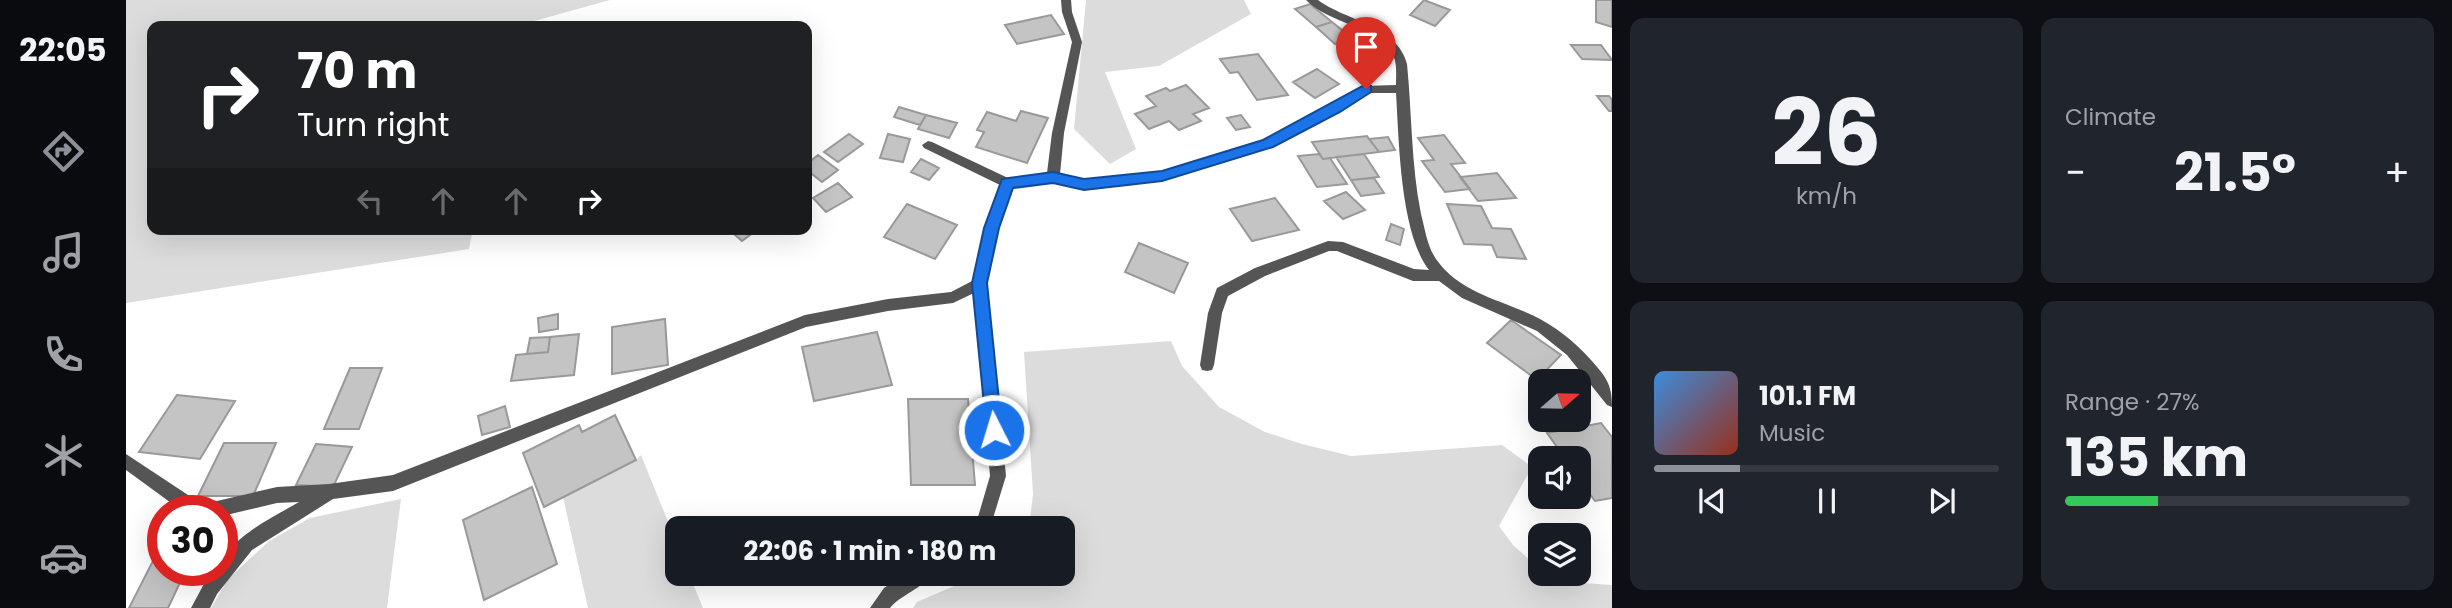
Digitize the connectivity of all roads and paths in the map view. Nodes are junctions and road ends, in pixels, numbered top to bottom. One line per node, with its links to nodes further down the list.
1 (1066, 0): 5 (street)
2 (1311, 0): 3 (street)
3 (1401, 89): 5 (street); 7 (street)
4 (928, 145): 6 (street)
5 (1053, 177): 6 (street)
6 (1007, 183): 8 (street)
7 (1442, 276): 9 (street); 10 (street)
8 (980, 283): 12 (street); 13 (street)
9 (1207, 365)
10 (1612, 400)
11 (126, 461): 12 (street)
12 (329, 492): 15 (street)
13 (987, 516)
14 (902, 586): 16 (street)
15 (200, 608)
16 (879, 608)

